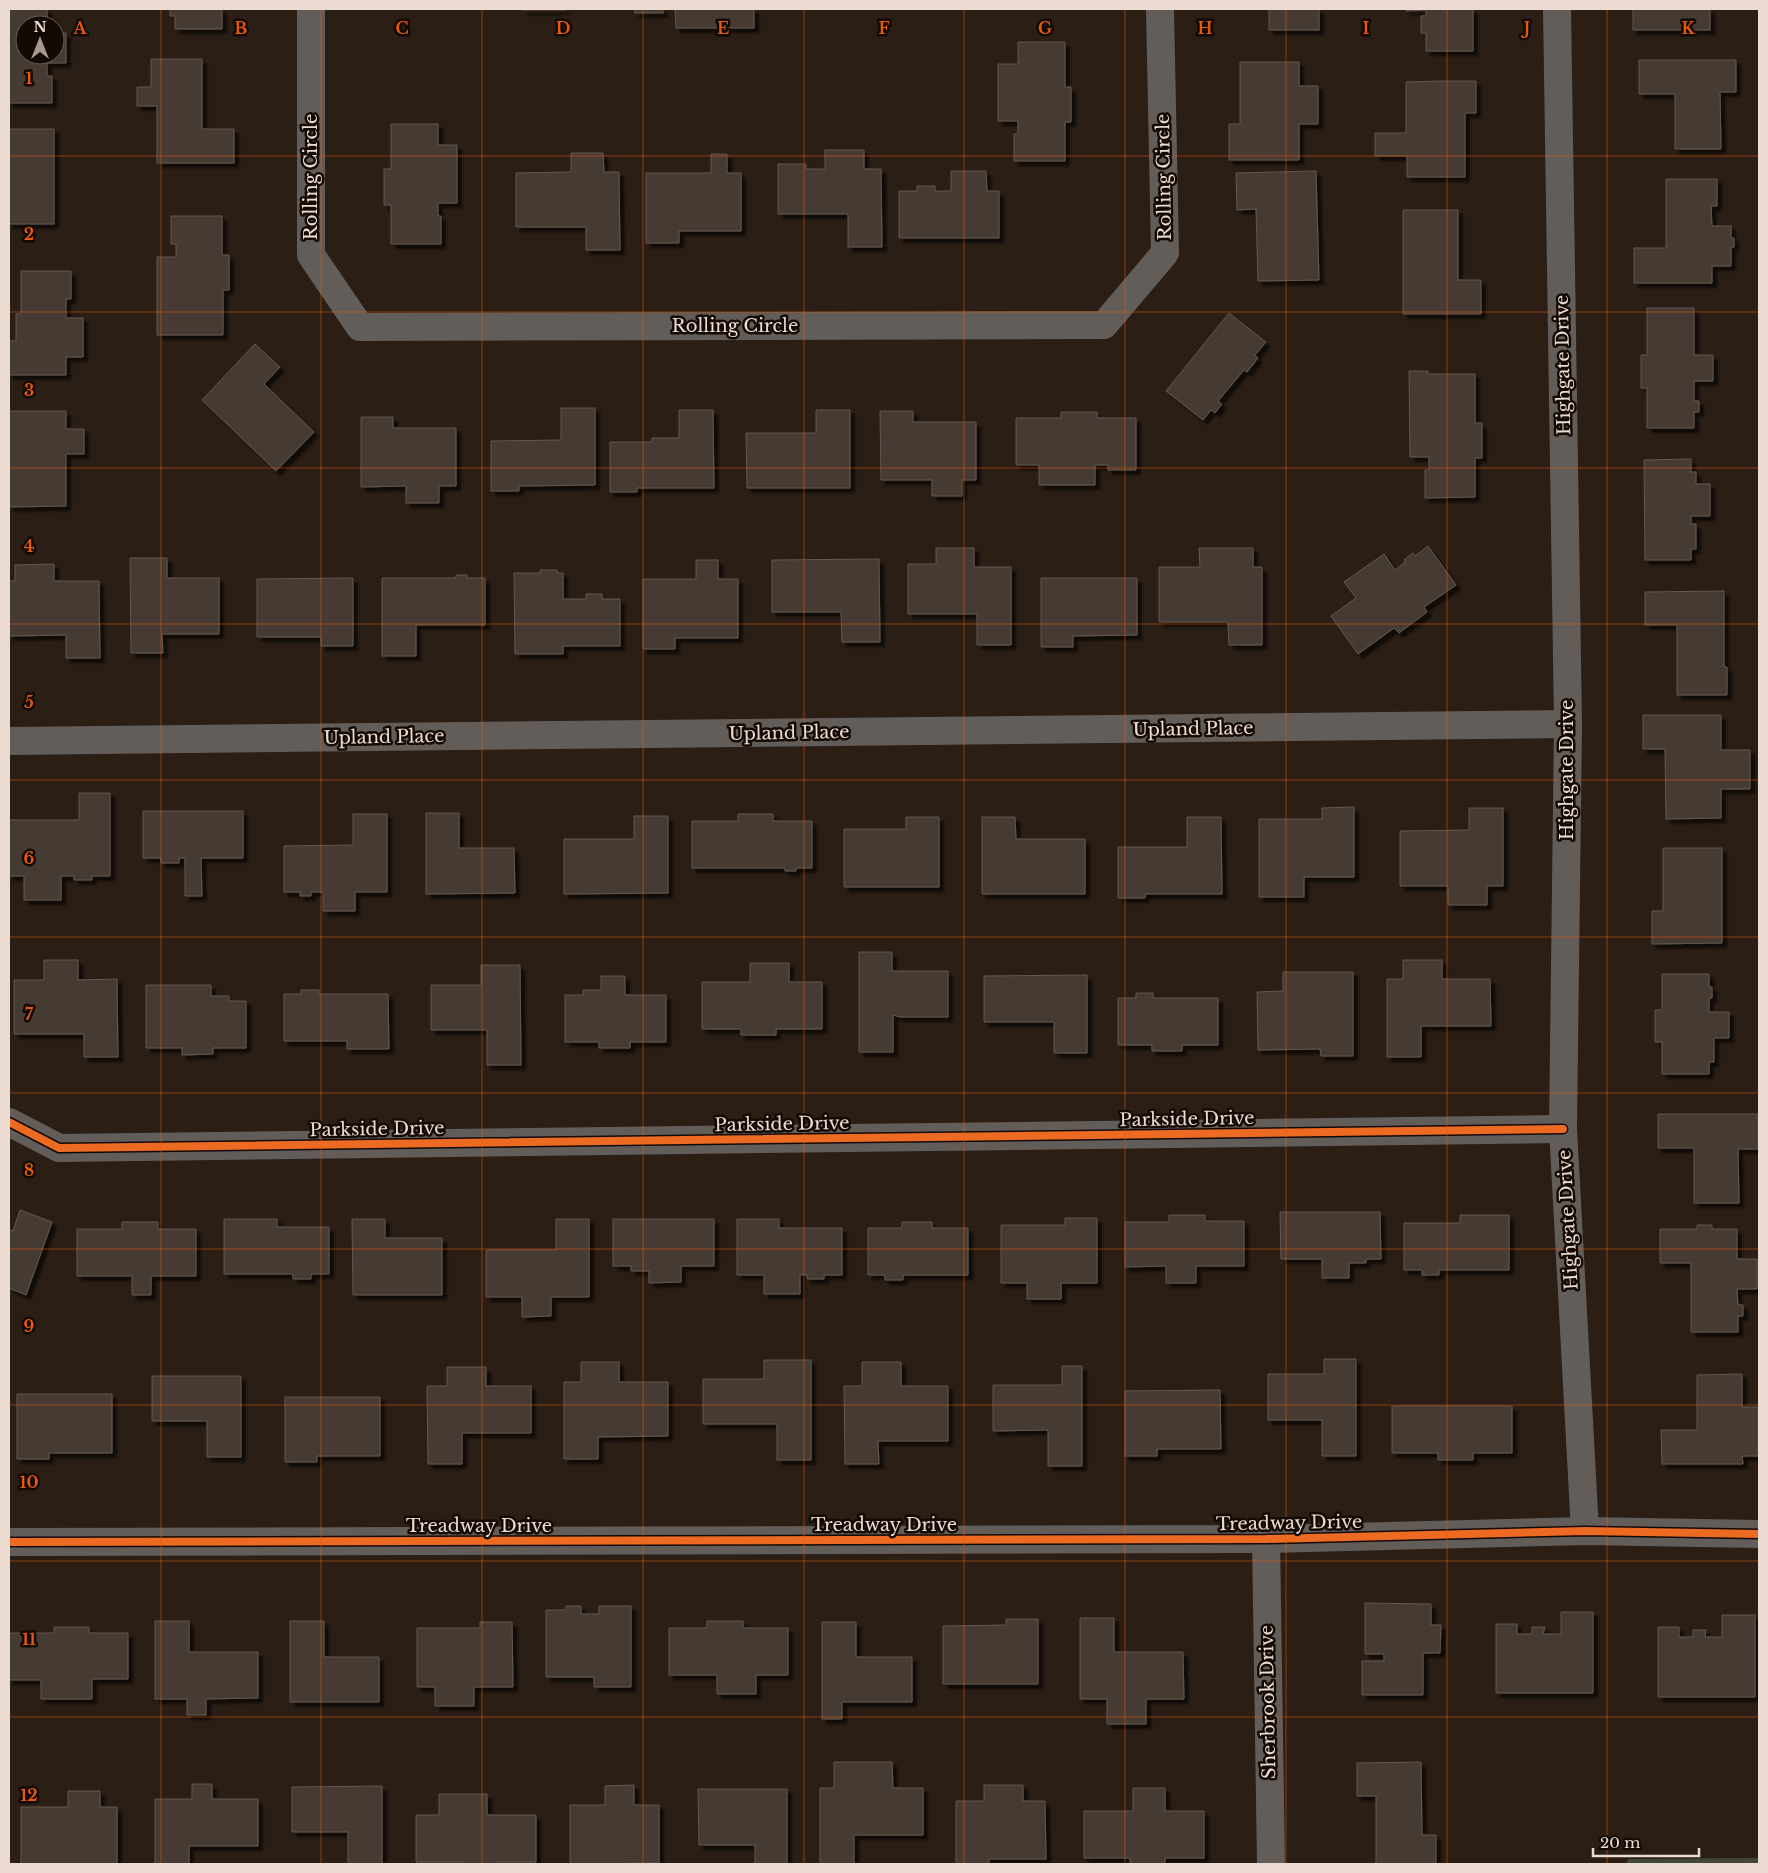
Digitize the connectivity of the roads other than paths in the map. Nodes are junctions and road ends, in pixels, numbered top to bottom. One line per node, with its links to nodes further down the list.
1 (311, 9): 2 (street, Rolling Circle)
2 (1160, 9)
3 (1557, 9): 4 (street, Highgate Drive)
4 (1568, 724): 5 (street, Upland Place); 7 (street, Highgate Drive)
5 (9, 741)
6 (9, 1122): 7 (street, Parkside Drive)
7 (1562, 1129): 8 (street, Highgate Drive)
8 (1585, 1531): 9 (street, Treadway Drive); 10 (street, Treadway Drive)
9 (1759, 1534)
10 (1266, 1539): 11 (street, Treadway Drive); 12 (street, Sherbrook Drive)
11 (9, 1542)
12 (1271, 1864)

